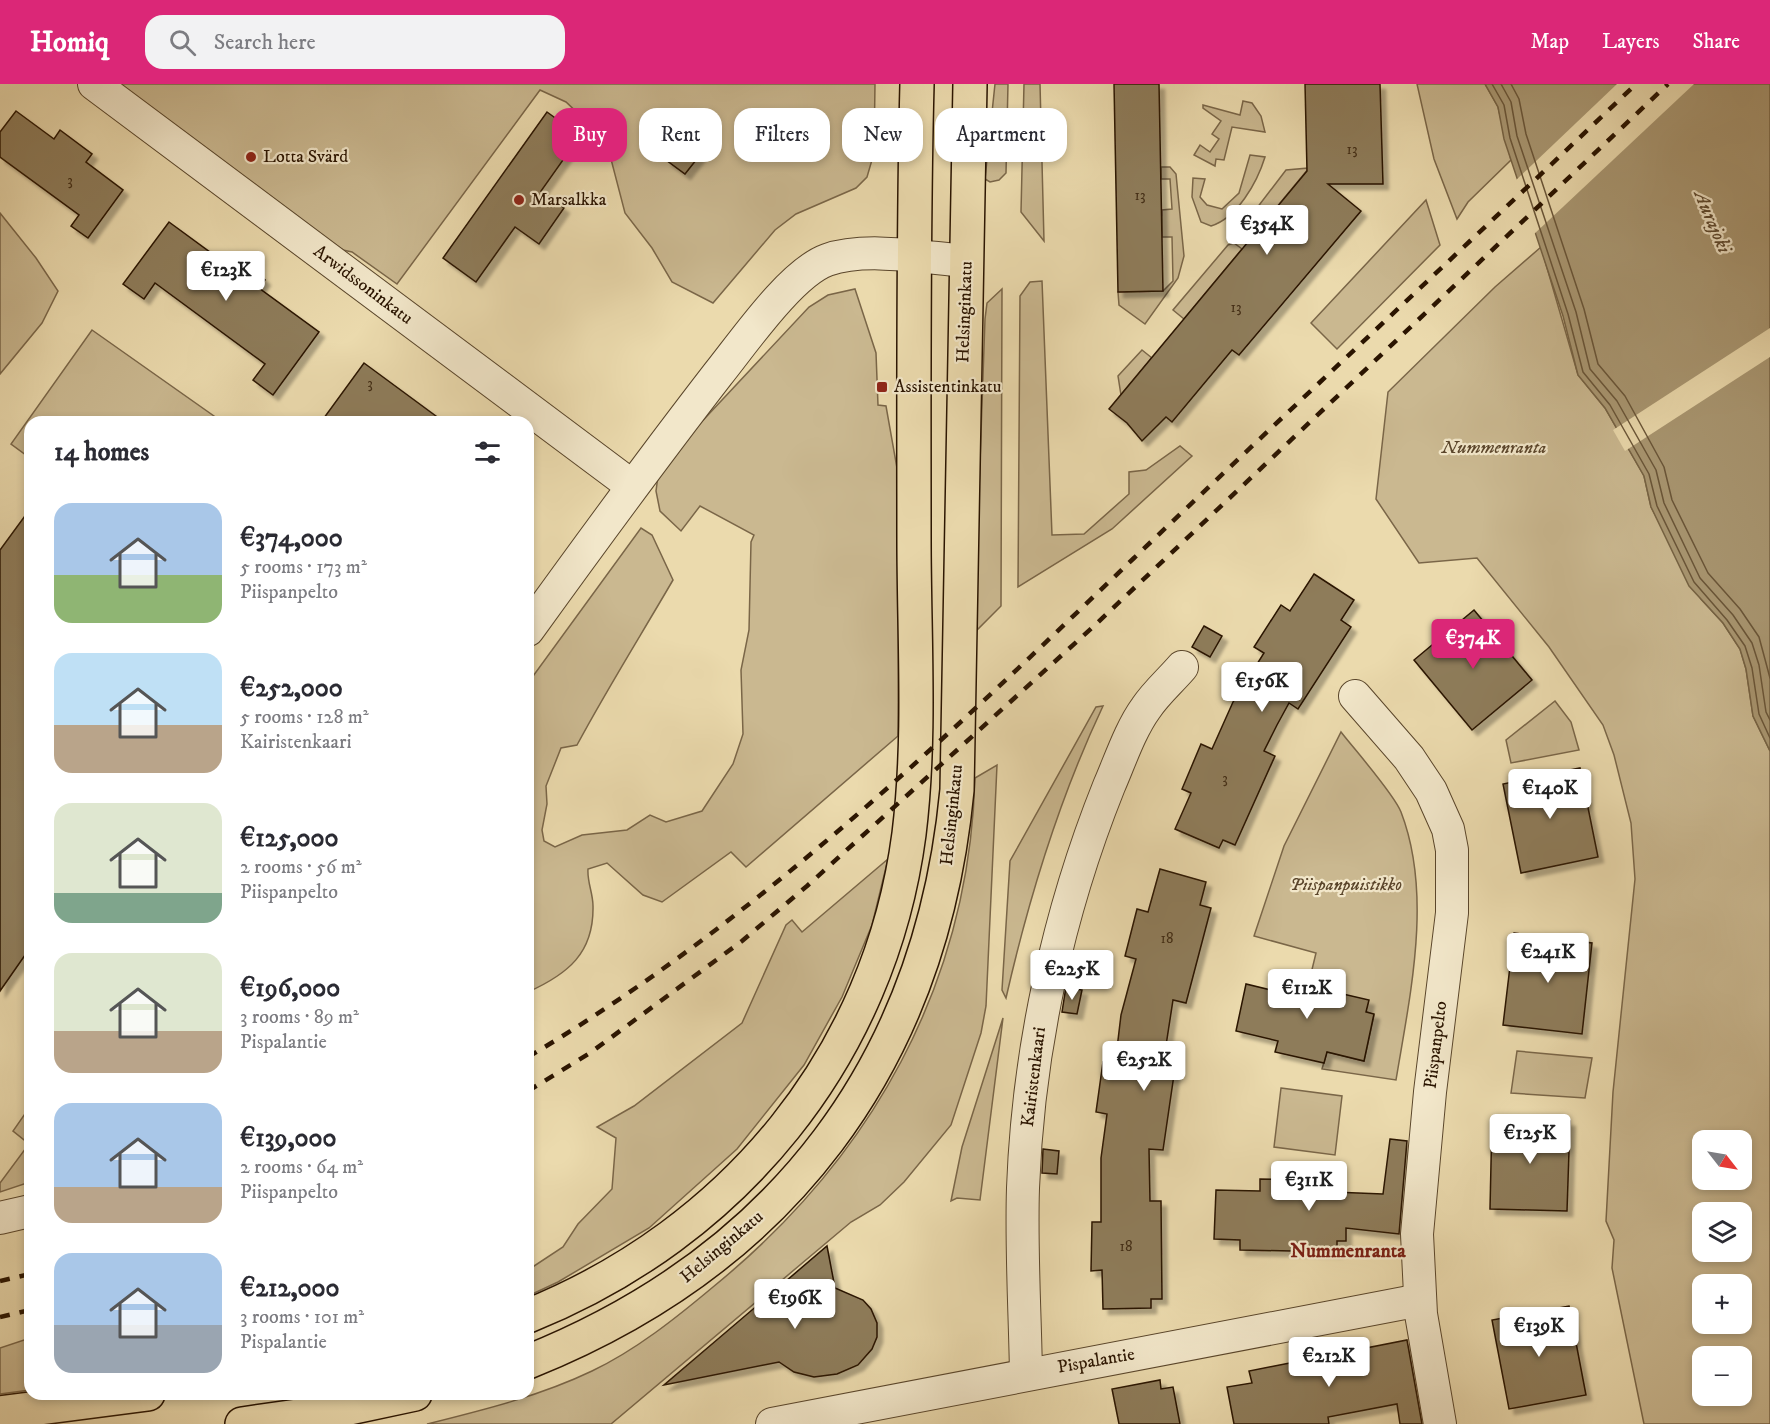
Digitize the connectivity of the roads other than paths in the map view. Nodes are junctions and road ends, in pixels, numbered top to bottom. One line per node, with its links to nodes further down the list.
1 (94, 84): 6 (street, Arwidssoninkatu)
2 (917, 84): 4 (main road)
3 (970, 84): 5 (main road, Helsinginkatu)
4 (914, 257): 5 (street); 6 (street); 13 (main road)
5 (967, 261): 14 (main road, Helsinginkatu)
6 (632, 486): 7 (street)
7 (534, 622)
8 (1182, 667): 15 (street, Kairistenkaari)
9 (1355, 696): 12 (street, Piispanpelto)
10 (24, 1212): 11 (street)
11 (0, 1218)
12 (1420, 1300): 15 (street, Pispalantie); 23 (street, Piispanpelto)
13 (534, 1313)
14 (534, 1359)
15 (1026, 1374): 19 (street, Pispalantie)
16 (101, 1400): 18 (main road)
17 (395, 1400): 20 (main road)
18 (0, 1413)
19 (886, 1413): 22 (street, Pispalantie)
20 (337, 1417): 21 (main road)
21 (242, 1424)
22 (772, 1424)
23 (1440, 1424)

